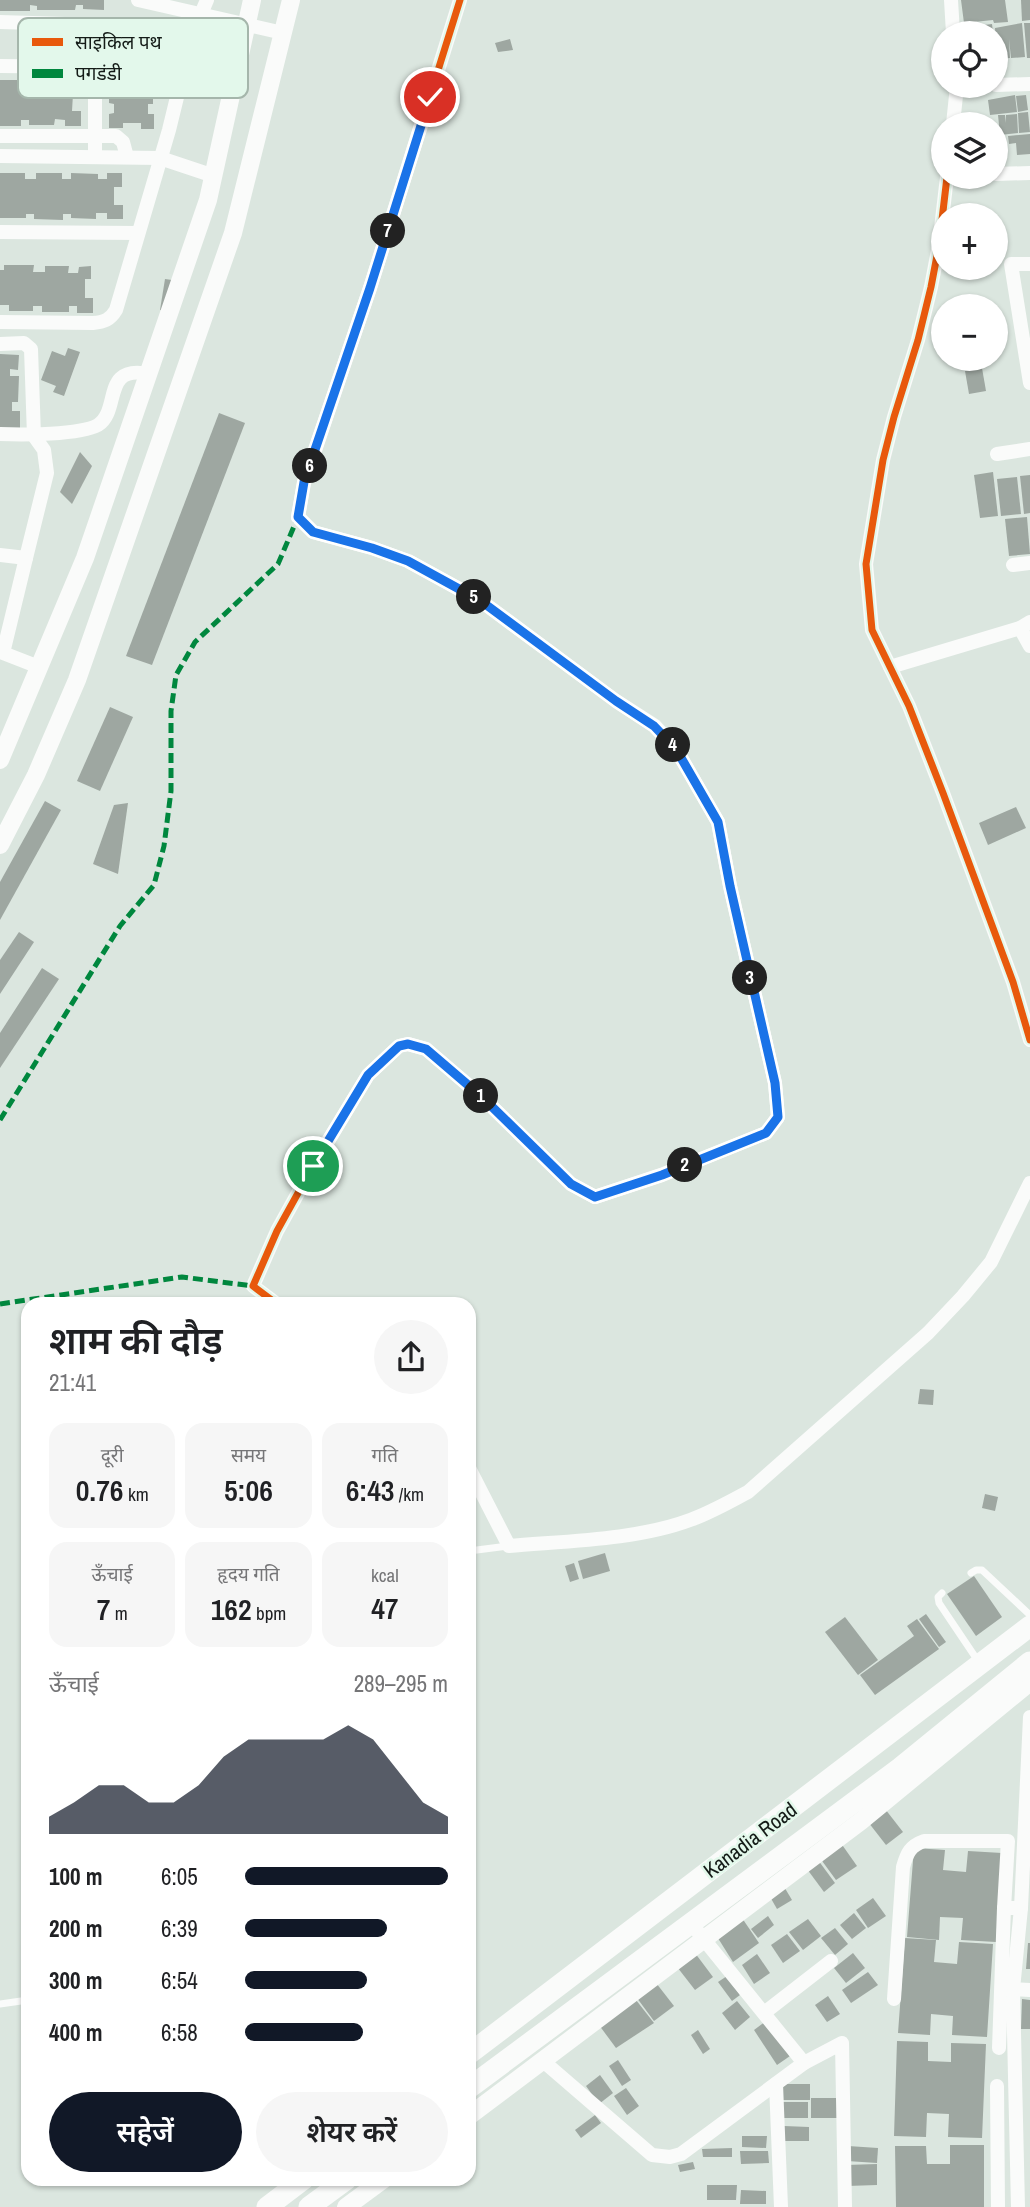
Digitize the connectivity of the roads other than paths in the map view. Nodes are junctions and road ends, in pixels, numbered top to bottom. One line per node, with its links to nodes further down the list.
1 (138, 0): 6 (street)
2 (252, 0): 8 (street)
3 (290, 0): 13 (street)
4 (460, 0): 54 (street)
5 (951, 0): 9 (street)
6 (204, 7): 7 (street)
7 (232, 18)
8 (248, 19)
9 (952, 21)
10 (0, 22): 11 (street)
11 (18, 22)
12 (248, 24): 13 (street)
13 (283, 33): 51 (street)
14 (0, 66): 15 (street)
15 (18, 66)
16 (1030, 84): 17 (street)
17 (1008, 85)
18 (95, 98): 21 (street)
19 (176, 98): 26 (street)
20 (231, 98): 29 (street)
21 (95, 135): 22 (street); 24 (street); 25 (street)
22 (0, 136)
23 (0, 156): 24 (street)
24 (95, 157): 25 (street)
25 (127, 157): 26 (street)
26 (160, 158): 29 (street); 32 (street)
27 (1030, 173): 28 (street)
28 (1008, 174)
29 (214, 176): 36 (street)
30 (946, 189): 49 (street)
31 (0, 232): 32 (street)
32 (138, 233): 34 (street)
33 (1030, 264): 37 (street)
34 (0, 322)
35 (0, 344): 39 (street)
36 (149, 373): 39 (street); 48 (street)
37 (1030, 383)
38 (0, 434): 39 (street)
39 (33, 436): 43 (street)
40 (1030, 449): 41 (street)
41 (997, 454)
42 (0, 555): 43 (street)
43 (26, 558): 48 (street)
44 (1030, 563): 45 (street)
45 (1013, 565)
46 (1025, 625): 47 (street); 49 (street)
47 (1030, 646)
48 (40, 667): 50 (street)
49 (890, 667): 52 (street)
50 (0, 760)
51 (0, 845)
52 (1030, 1040)
53 (1030, 1183): 56 (street)
54 (268, 1297)
55 (476, 1480): 56 (street)
56 (509, 1546): 57 (lane)
57 (476, 1550)
58 (971, 1573): 60 (lane)
59 (942, 1593): 62 (lane)
60 (1030, 1615)
61 (1030, 1626): 62 (main road, Kanadia Road)
62 (981, 1664): 77 (main road, Kanadia Road)
63 (1029, 1672): 67 (main road, Kanadia Road)
64 (1030, 1717): 66 (street)
65 (1004, 1908): 66 (street); 71 (street); 74 (street)
66 (1021, 1908): 69 (street)
67 (697, 1931): 75 (street); 78 (street); 80 (main road, Kanadia Road)
68 (831, 1961): 75 (street)
69 (1013, 1989): 70 (street); 74 (street)
70 (1030, 1990)
71 (894, 1999)
72 (21, 2001): 73 (lane)
73 (0, 2004)
74 (1006, 2007): 76 (street); 88 (street)
75 (764, 2013): 79 (street)
76 (999, 2048)
77 (476, 2049)
78 (543, 2061): 81 (street); 83 (street)
79 (804, 2063): 81 (street); 93 (street)
80 (476, 2083)
81 (776, 2084): 92 (street)
82 (997, 2085): 87 (street)
83 (476, 2111)
84 (295, 2186): 89 (main road)
85 (338, 2186): 90 (main road)
86 (374, 2186): 91 (street)
87 (998, 2205): 88 (street)
88 (1018, 2205)
89 (267, 2207)
90 (309, 2207)
91 (346, 2207)
92 (781, 2207)
93 (845, 2207)

